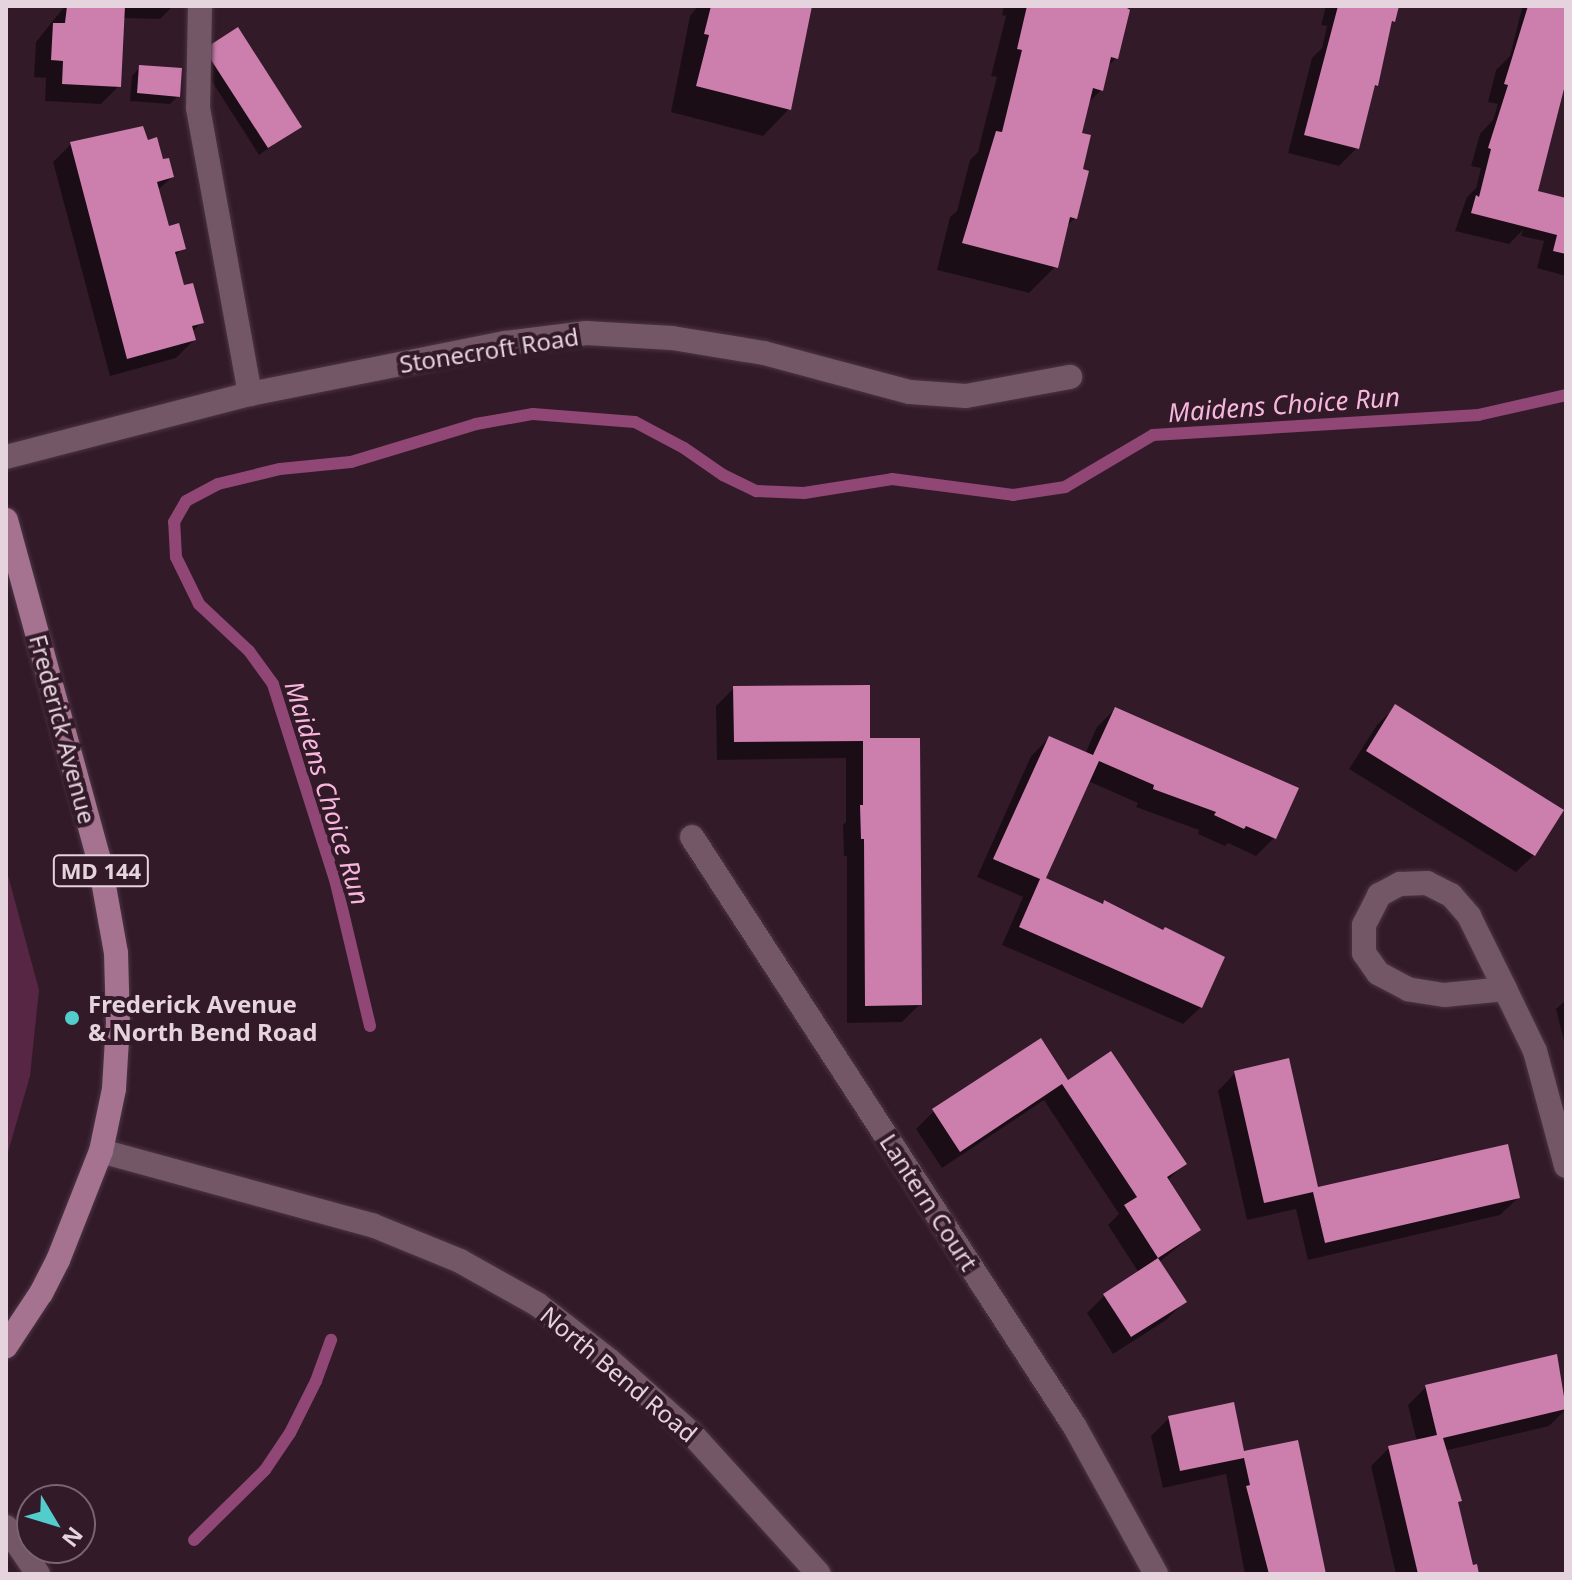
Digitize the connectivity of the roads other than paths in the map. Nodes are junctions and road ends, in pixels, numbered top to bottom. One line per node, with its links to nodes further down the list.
1 (200, 6): 3 (street)
2 (1070, 377): 3 (street, Stonecroft Road)
3 (250, 394): 4 (street, Stonecroft Road)
4 (6, 457)
5 (6, 520): 8 (main road, Frederick Avenue / MD 144)
6 (692, 837): 14 (street, Lantern Court)
7 (1505, 989): 7 (street); 9 (street)
8 (101, 1151): 10 (main road, Frederick Avenue / MD 144); 13 (street, North Bend Road)
9 (1566, 1166)
10 (6, 1346)
11 (6, 1527): 12 (street)
12 (38, 1574)
13 (819, 1574)
14 (1156, 1574)

